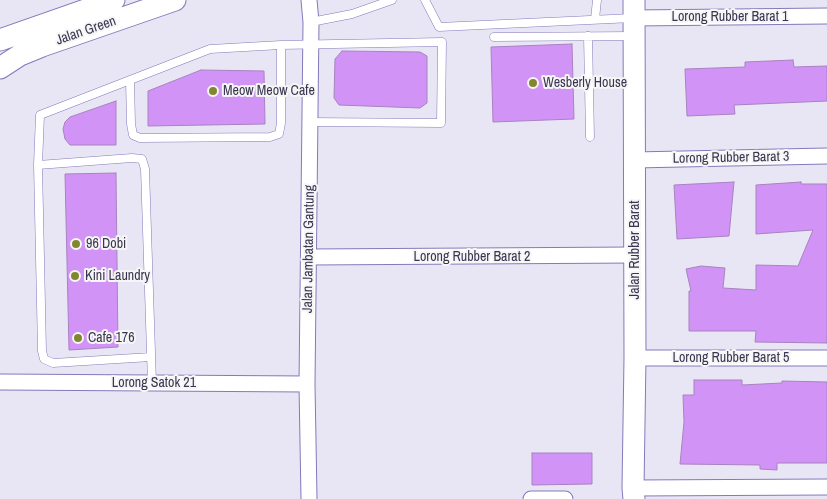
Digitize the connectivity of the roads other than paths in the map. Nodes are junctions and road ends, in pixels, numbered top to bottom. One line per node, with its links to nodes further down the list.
1 (114, 0): 14 (main road, Jalan Green)
2 (175, 0): 18 (main road, Jalan Green)
3 (309, 0): 10 (street, Jalan Jambatan Gantung)
4 (392, 0): 10 (lane)
5 (425, 0): 11 (lane)
6 (597, 0): 9 (lane)
7 (827, 16): 8 (street, Lorong Rubber Barat 1)
8 (634, 18): 9 (lane); 12 (lane); 23 (main road, Jalan Rubber Barat)
9 (595, 19): 11 (lane)
10 (311, 22): 16 (street, Jalan Jambatan Gantung)
11 (439, 27): 15 (lane)
12 (588, 36): 13 (lane); 21 (lane)
13 (494, 37)
14 (0, 40)
15 (442, 42): 16 (lane); 20 (lane)
16 (311, 44): 17 (lane); 20 (street, Jalan Jambatan Gantung)
17 (281, 45): 19 (lane); 19 (lane)
18 (0, 68)
19 (130, 80): 24 (lane)
20 (310, 122): 26 (street, Jalan Jambatan Gantung)
21 (590, 137)
22 (827, 156): 23 (street, Lorong Rubber Barat 3)
23 (634, 160): 25 (main road, Jalan Rubber Barat)
24 (38, 165): 27 (lane); 27 (lane)
25 (635, 255): 26 (street, Lorong Rubber Barat 2); 28 (main road, Jalan Rubber Barat)
26 (309, 257): 32 (street, Jalan Jambatan Gantung)
27 (151, 357): 31 (lane)
28 (635, 358): 29 (street, Lorong Rubber Barat 5); 34 (main road, Jalan Rubber Barat)
29 (827, 358)
30 (0, 382): 31 (street, Lorong Satok 21)
31 (152, 384): 32 (street, Lorong Satok 21)
32 (307, 384): 35 (street, Jalan Jambatan Gantung)
33 (827, 488): 34 (street)
34 (633, 494)
35 (309, 499)
36 (531, 499): 37 (street)
37 (565, 499)

